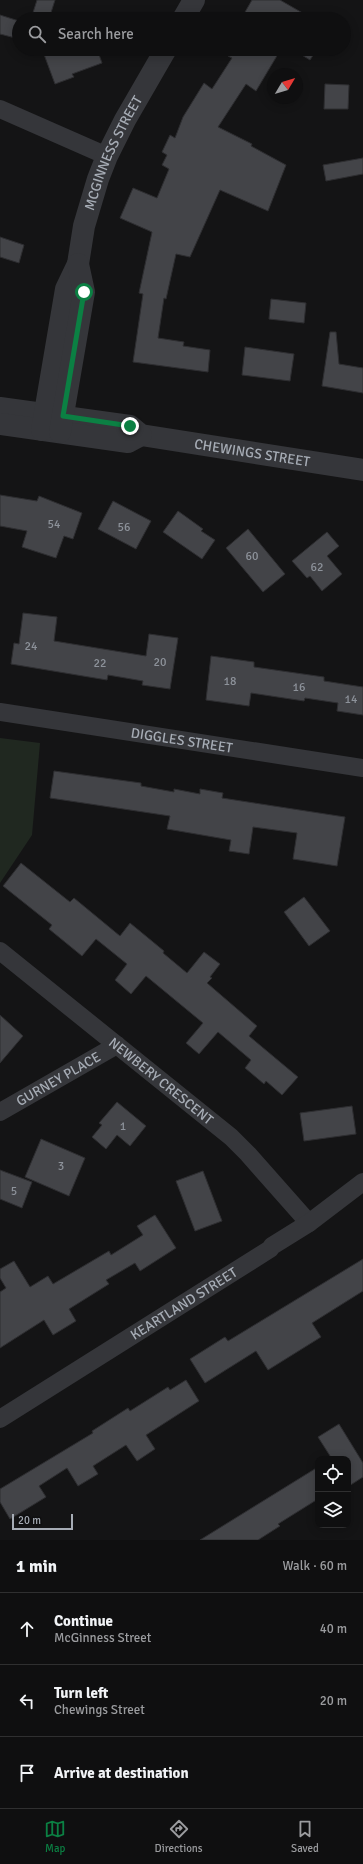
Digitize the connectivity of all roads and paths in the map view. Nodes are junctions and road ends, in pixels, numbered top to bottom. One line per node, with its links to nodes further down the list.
1 (194, 0): 2 (street)
2 (187, 12)
3 (162, 56): 5 (street, MCGINNESS STREET)
4 (0, 109): 5 (street)
5 (107, 156): 7 (street, MCGINNESS STREET)
6 (0, 408): 7 (street, CHEWINGS STREET)
7 (52, 423): 8 (street, CHEWINGS STREET); 9 (street, CHEWINGS STREET)
8 (0, 424)
9 (363, 470)
10 (0, 712): 11 (street, DIGGLES STREET)
11 (363, 768)
12 (0, 951): 13 (street, NEWBERY CRESCENT)
13 (117, 1045): 14 (street, GURNEY PLACE); 16 (street, NEWBERY CRESCENT)
14 (0, 1112)
15 (363, 1182): 16 (street, KEARTLAND STREET)
16 (309, 1224): 17 (street, KEARTLAND STREET)
17 (0, 1419)

